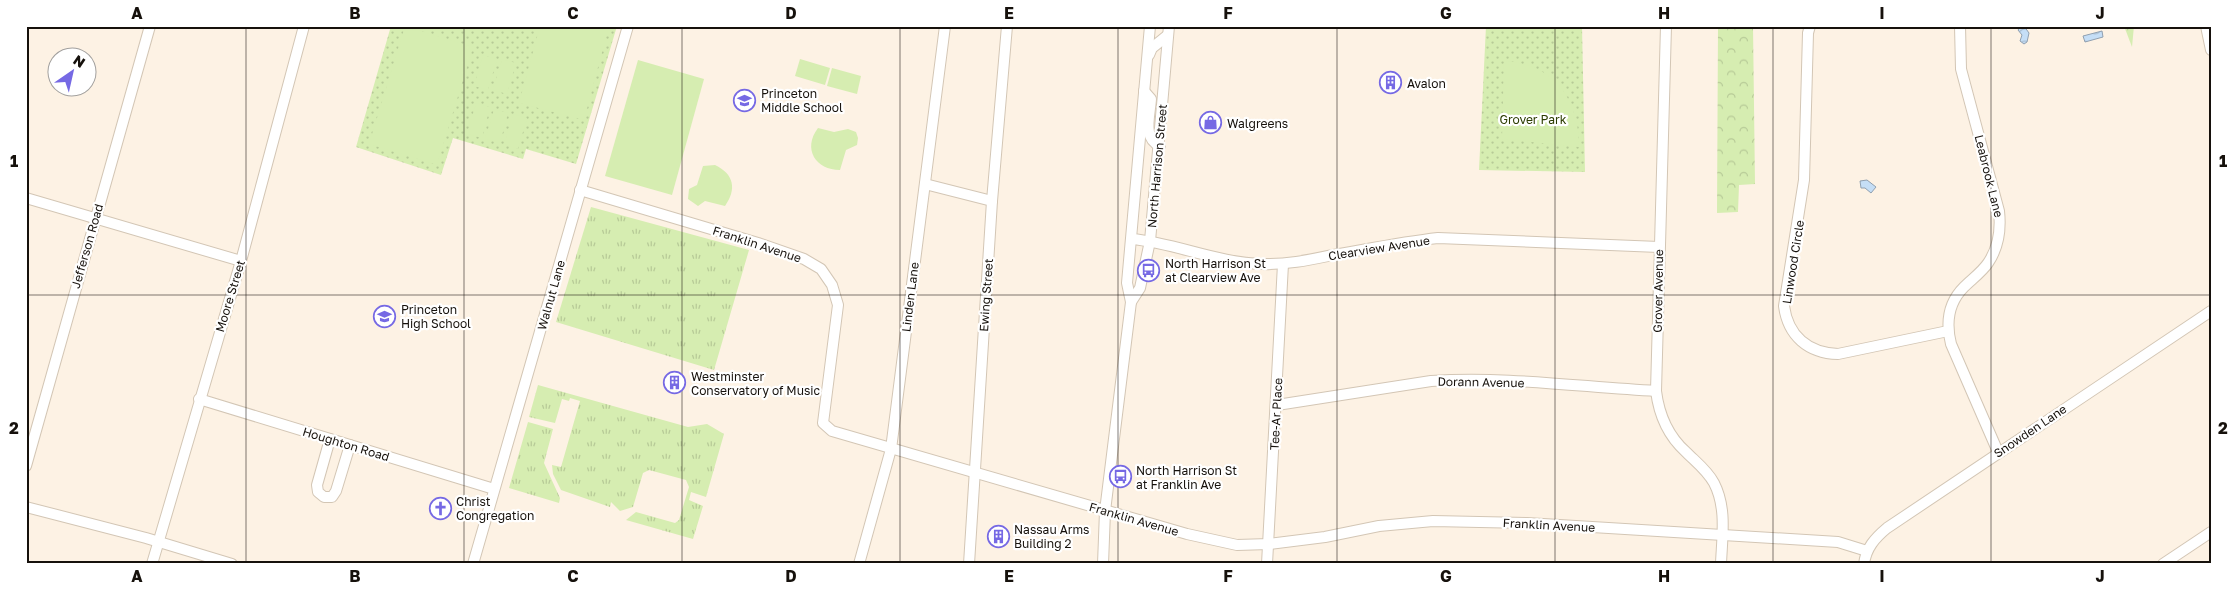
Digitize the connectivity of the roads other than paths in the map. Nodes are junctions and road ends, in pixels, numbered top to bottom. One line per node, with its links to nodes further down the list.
1 (150, 26): 22 (street, Jefferson Road)
2 (304, 26): 26 (street, Moore Street)
3 (628, 26): 18 (street, Walnut Lane)
4 (945, 26): 16 (street, Linden Lane)
5 (1007, 26): 21 (street, Ewing Street)
6 (1150, 26): 13 (street, North Harrison Street)
7 (1666, 26): 25 (street, Grover Avenue)
8 (1810, 26): 30 (street, Linwood Circle)
9 (1960, 26): 30 (street, Leabrook Lane)
10 (2206, 26): 12 (street)
11 (1168, 31): 13 (street); 15 (street, North Harrison Street)
12 (2211, 50)
13 (1147, 60): 14 (street, North Harrison Street)
14 (1144, 91): 15 (street); 19 (street, North Harrison Street)
15 (1160, 146): 17 (street, North Harrison Street)
16 (925, 184): 21 (street); 36 (street, Linden Lane)
17 (1156, 185): 19 (street); 24 (street, North Harrison Street)
18 (580, 190): 36 (street, Franklin Avenue); 40 (street, Walnut Lane)
19 (1135, 192): 23 (street, North Harrison Street)
20 (26, 198): 22 (street)
21 (992, 201): 39 (street, Ewing Street)
22 (95, 218): 26 (street); 38 (street, Jefferson Road)
23 (1132, 239): 24 (street, Clearview Avenue); 28 (street, North Harrison Street)
24 (1150, 240): 27 (street, Clearview Avenue); 28 (street, North Harrison Street)
25 (1659, 247): 27 (street, Clearview Avenue); 31 (street, Grover Avenue)
26 (240, 261): 32 (street, Moore Street)
27 (1284, 264): 33 (street, Tee-Ar Place)
28 (1131, 302): 42 (street, North Harrison Street)
29 (2209, 315): 37 (street, Snowden Lane)
30 (1948, 332): 37 (street, Leabrook Lane)
31 (1656, 391): 33 (street, Dorann Avenue); 44 (street, Grover Avenue)
32 (199, 399): 34 (street, Houghton Road); 45 (street, Moore Street)
33 (1277, 404): 46 (street, Tee-Ar Place)
34 (330, 439): 35 (street, Houghton Road); 35 (street)
35 (350, 445): 40 (street, Houghton Road)
36 (891, 449): 39 (street, Franklin Avenue); 51 (street, Linden Lane)
37 (1998, 452): 47 (street, Snowden Lane)
38 (26, 466)
39 (975, 473): 42 (street, Franklin Avenue); 52 (street, Ewing Street)
40 (494, 488): 50 (street, Walnut Lane)
41 (26, 507): 45 (street)
42 (1105, 511): 46 (street, Franklin Avenue); 53 (street, North Harrison Street)
43 (2211, 532): 57 (street)
44 (1722, 534): 46 (street, Franklin Avenue); 47 (street, Franklin Avenue); 55 (street, Grover Avenue)
45 (158, 542): 48 (street, Moore Street); 49 (street)
46 (1268, 544): 54 (street, Tee-Ar Place)
47 (1867, 551): 56 (street, Snowden Lane)
48 (152, 564)
49 (232, 564)
50 (473, 564)
51 (859, 564)
52 (969, 564)
53 (1103, 564)
54 (1268, 564)
55 (1721, 564)
56 (1864, 564)
57 (2163, 564)

